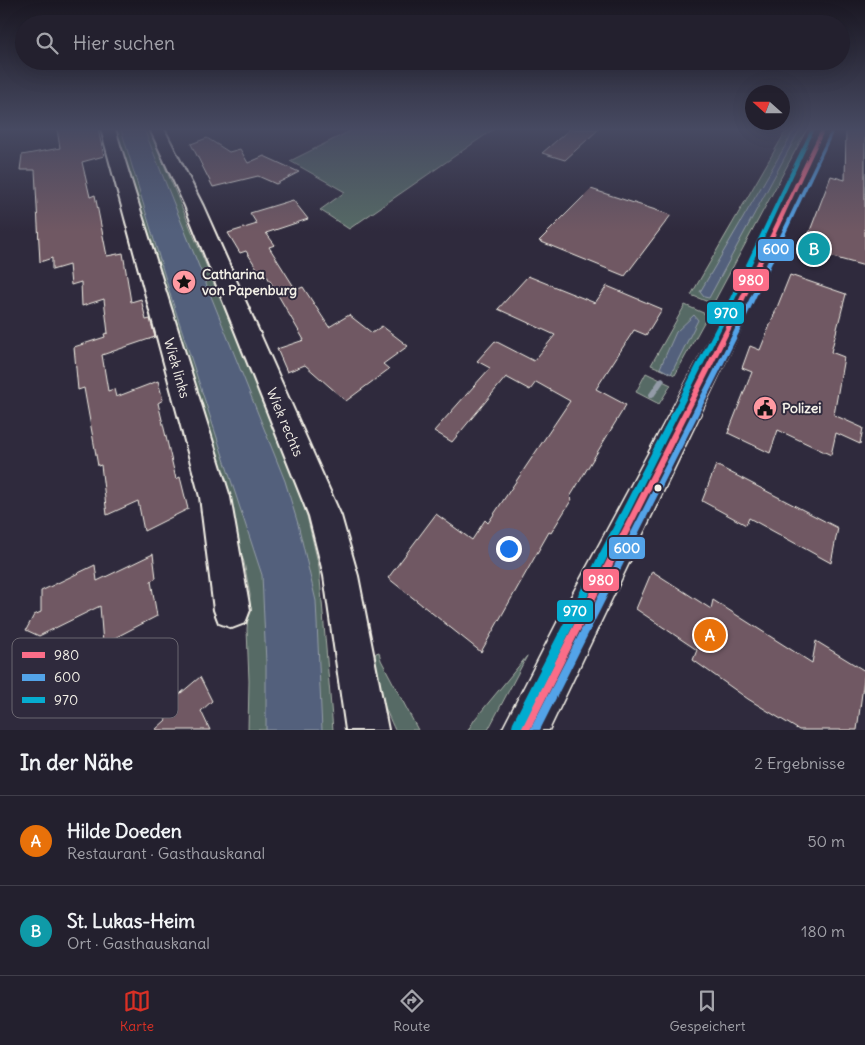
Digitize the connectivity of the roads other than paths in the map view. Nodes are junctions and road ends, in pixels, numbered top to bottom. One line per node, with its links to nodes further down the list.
1 (116, 163): 4 (street, Wiek links)
2 (173, 163): 5 (street, Wiek rechts)
3 (806, 163): 6 (street)
4 (232, 610)
5 (367, 730)
6 (525, 730)

